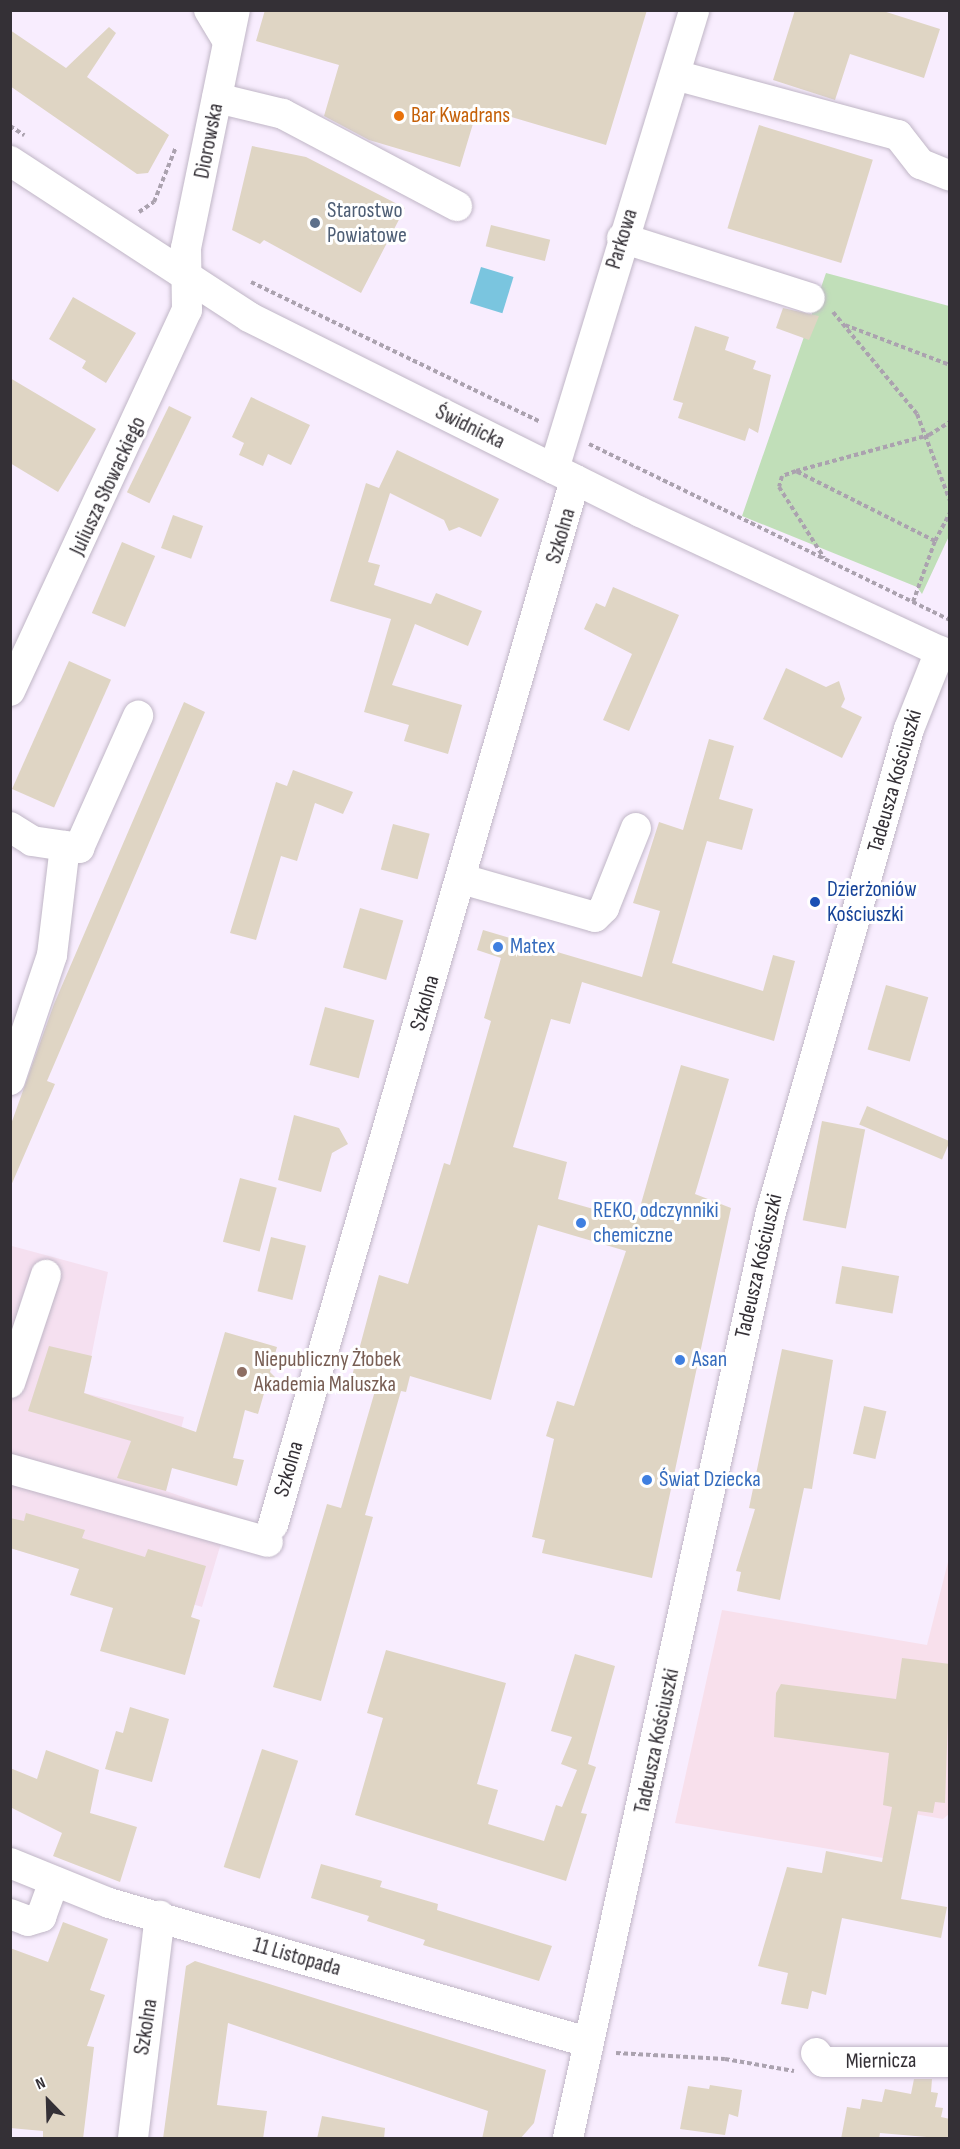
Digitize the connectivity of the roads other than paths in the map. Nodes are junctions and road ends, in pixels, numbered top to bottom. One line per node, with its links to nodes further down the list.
1 (209, 10): 4 (street)
2 (235, 10): 4 (street, Diorowska)
3 (694, 10): 5 (street, Parkowa)
4 (228, 40): 6 (street, Diorowska)
5 (675, 75): 8 (street); 10 (street, Parkowa)
6 (217, 98): 9 (street); 11 (street, Diorowska)
7 (10, 161): 11 (street, Świdnicka)
8 (950, 176)
9 (457, 206)
10 (622, 238): 12 (street); 13 (street, Parkowa)
11 (185, 276): 13 (street, Świdnicka); 15 (street, Juliusza Słowackiego)
12 (810, 298)
13 (565, 475): 14 (street, Świdnicka); 20 (street, Szkolna)
14 (945, 653): 29 (street, Tadeusza Kościuszki)
15 (10, 691)
16 (138, 716): 19 (street)
17 (10, 827): 19 (street)
18 (636, 828): 20 (street)
19 (65, 846): 21 (street)
20 (462, 879): 24 (street, Szkolna)
21 (10, 1080)
22 (46, 1275): 23 (street)
23 (10, 1383)
24 (10, 1469)
25 (10, 1863): 26 (street, 11 Listopada)
26 (54, 1881): 27 (street); 28 (street, 11 Listopada)
27 (10, 1914)
28 (160, 1916): 29 (street, 11 Listopada); 32 (street, Szkolna)
29 (588, 2042): 33 (street, Tadeusza Kościuszki)
30 (820, 2057): 31 (street, Miernicza)
31 (950, 2062)
32 (133, 2139)
33 (568, 2139)

